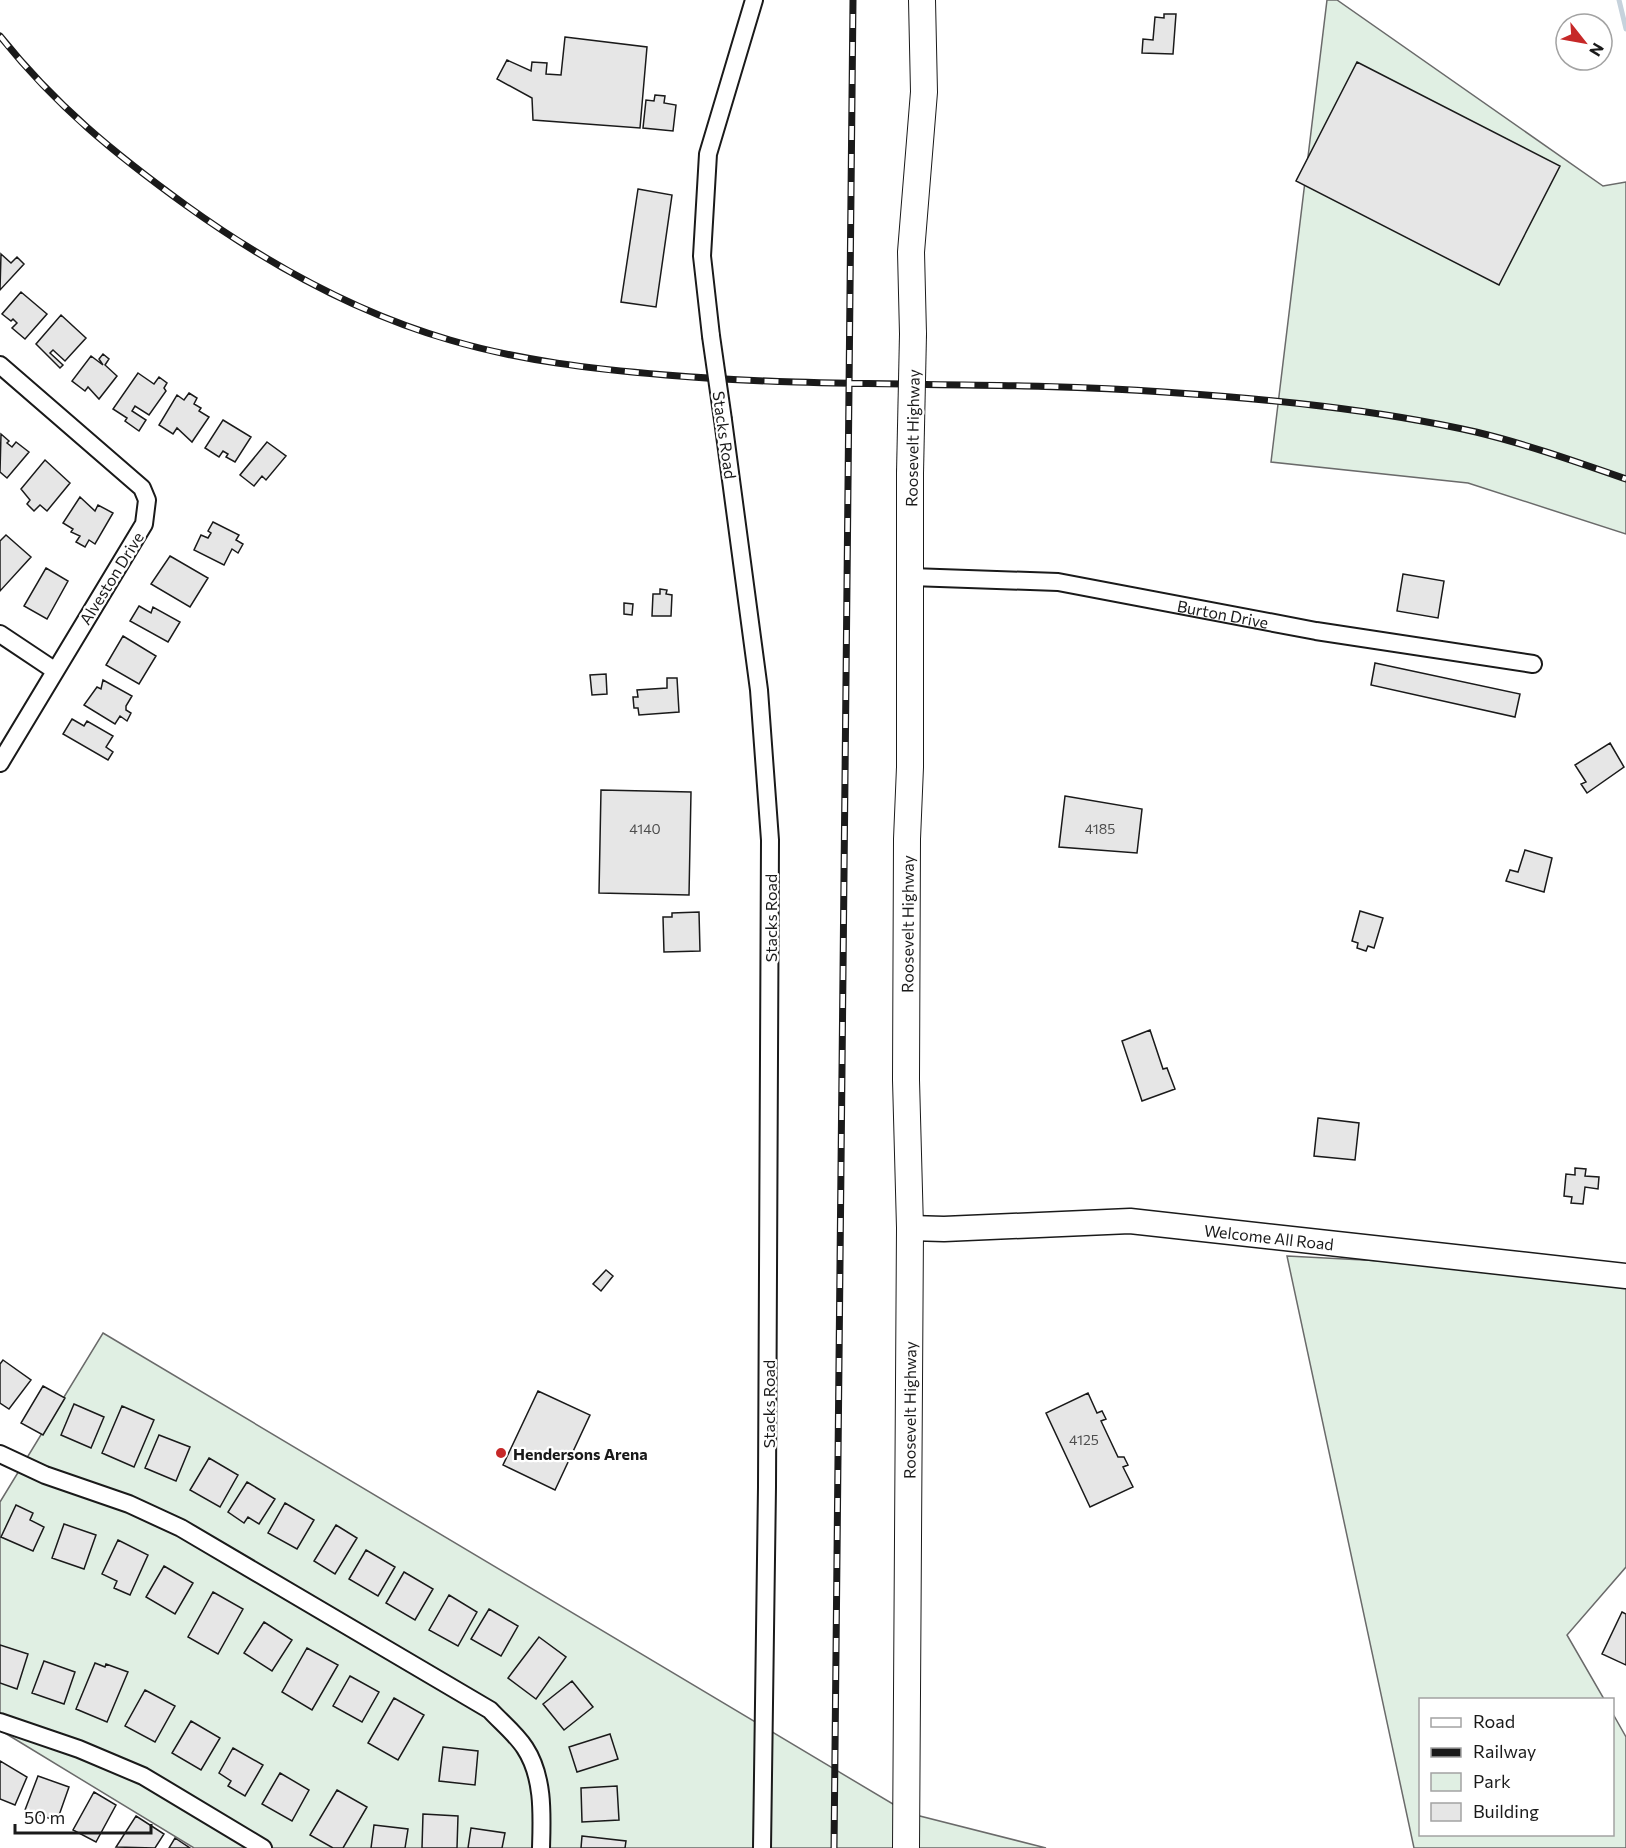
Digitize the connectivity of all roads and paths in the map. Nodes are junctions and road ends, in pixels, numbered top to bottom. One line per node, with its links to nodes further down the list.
1 (754, 0): 15 (street, Stacks Road, bridge)
2 (922, 0): 4 (main road, Roosevelt Highway, bridge)
3 (0, 365): 7 (street, Alveston Drive)
4 (911, 577): 6 (street, Burton Drive); 9 (main road, Roosevelt Highway)
5 (0, 634): 7 (street)
6 (1533, 664)
7 (54, 670): 8 (street, Alveston Drive)
8 (0, 763)
9 (910, 1228): 10 (street, Welcome All Road); 16 (main road, Roosevelt Highway)
10 (1626, 1276)
11 (0, 1454): 14 (street)
12 (0, 1722): 13 (street)
13 (263, 1848)
14 (541, 1848)
15 (762, 1848)
16 (906, 1848)

